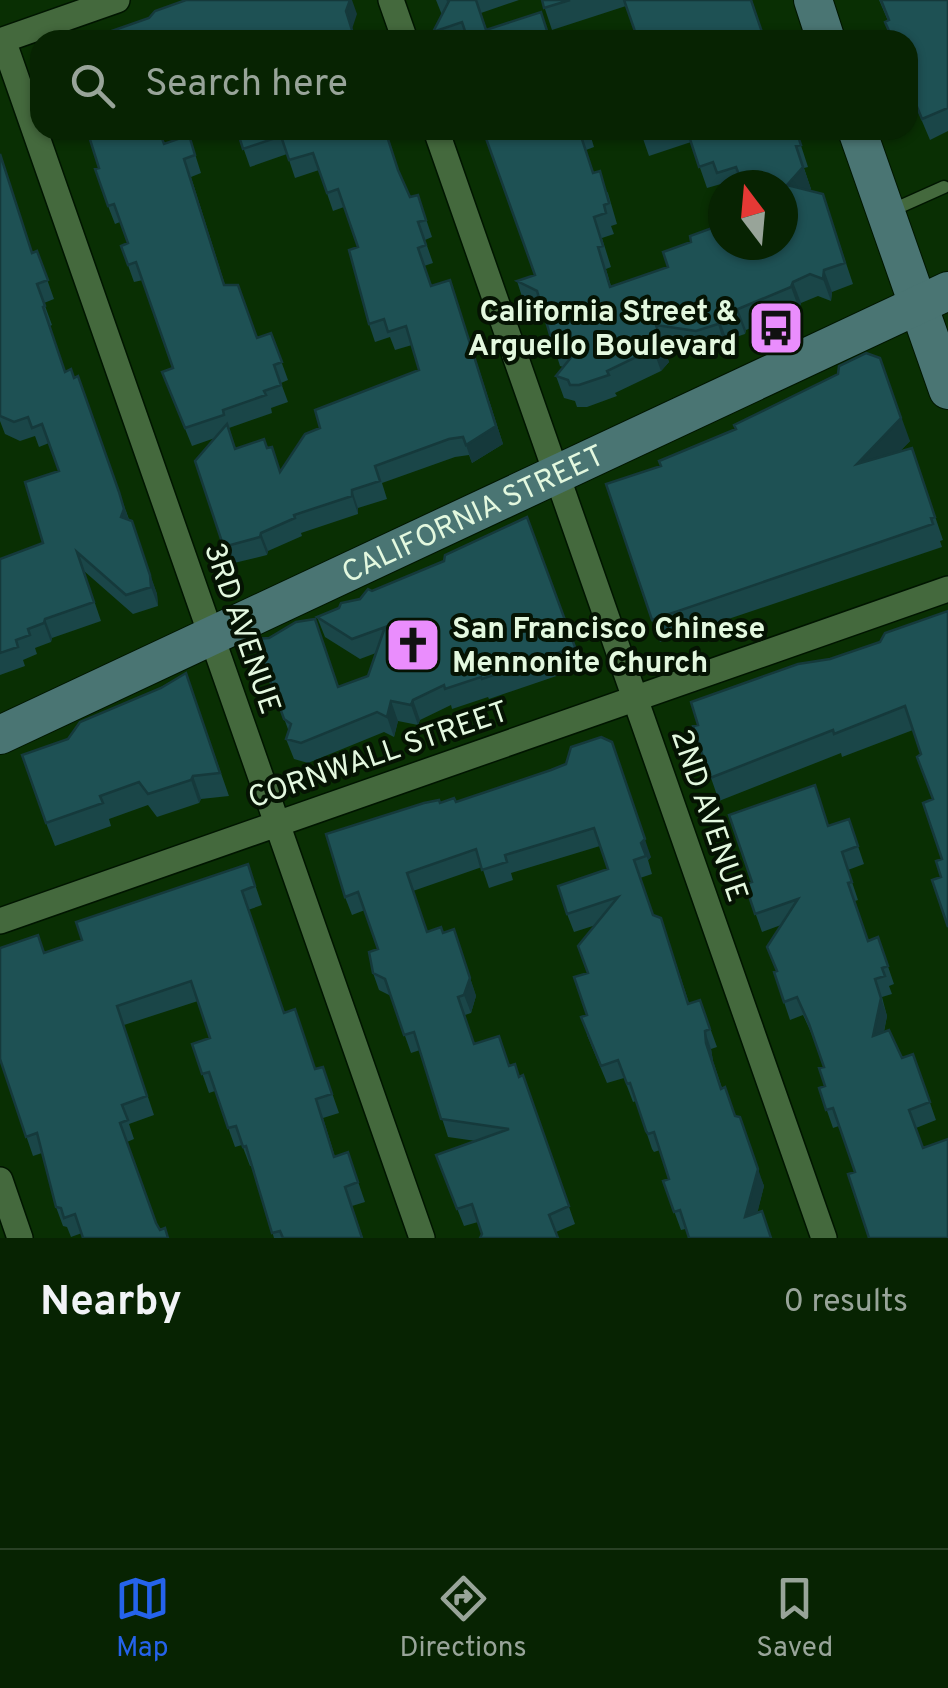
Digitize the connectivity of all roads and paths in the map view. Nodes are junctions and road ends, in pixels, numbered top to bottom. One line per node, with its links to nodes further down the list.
1 (118, 0): 5 (street)
2 (391, 0): 6 (street)
3 (812, 0): 7 (main road)
4 (30, 30): 8 (street)
5 (31, 30)
6 (402, 30)
7 (822, 30)
8 (2, 40): 9 (street, 3RD AVENUE)
9 (30, 120)
10 (37, 140): 19 (street, 3RD AVENUE)
11 (440, 140): 17 (street, 2ND AVENUE)
12 (860, 140): 14 (main road)
13 (944, 187): 14 (lane)
14 (886, 213): 15 (main road)
15 (933, 298): 16 (main road); 17 (main road, CALIFORNIA STREET)
16 (948, 390)
17 (557, 474): 19 (main road, CALIFORNIA STREET); 20 (street, 2ND AVENUE)
18 (948, 589): 20 (street, CORNWALL STREET)
19 (211, 636): 21 (main road, CALIFORNIA STREET); 22 (street, 3RD AVENUE)
20 (635, 699): 22 (street, CORNWALL STREET); 27 (street, 2ND AVENUE)
21 (0, 736)
22 (277, 824): 23 (street, CORNWALL STREET); 26 (street, 3RD AVENUE)
23 (0, 920)
24 (0, 1180): 25 (street)
25 (20, 1238)
26 (422, 1238)
27 (824, 1238)

